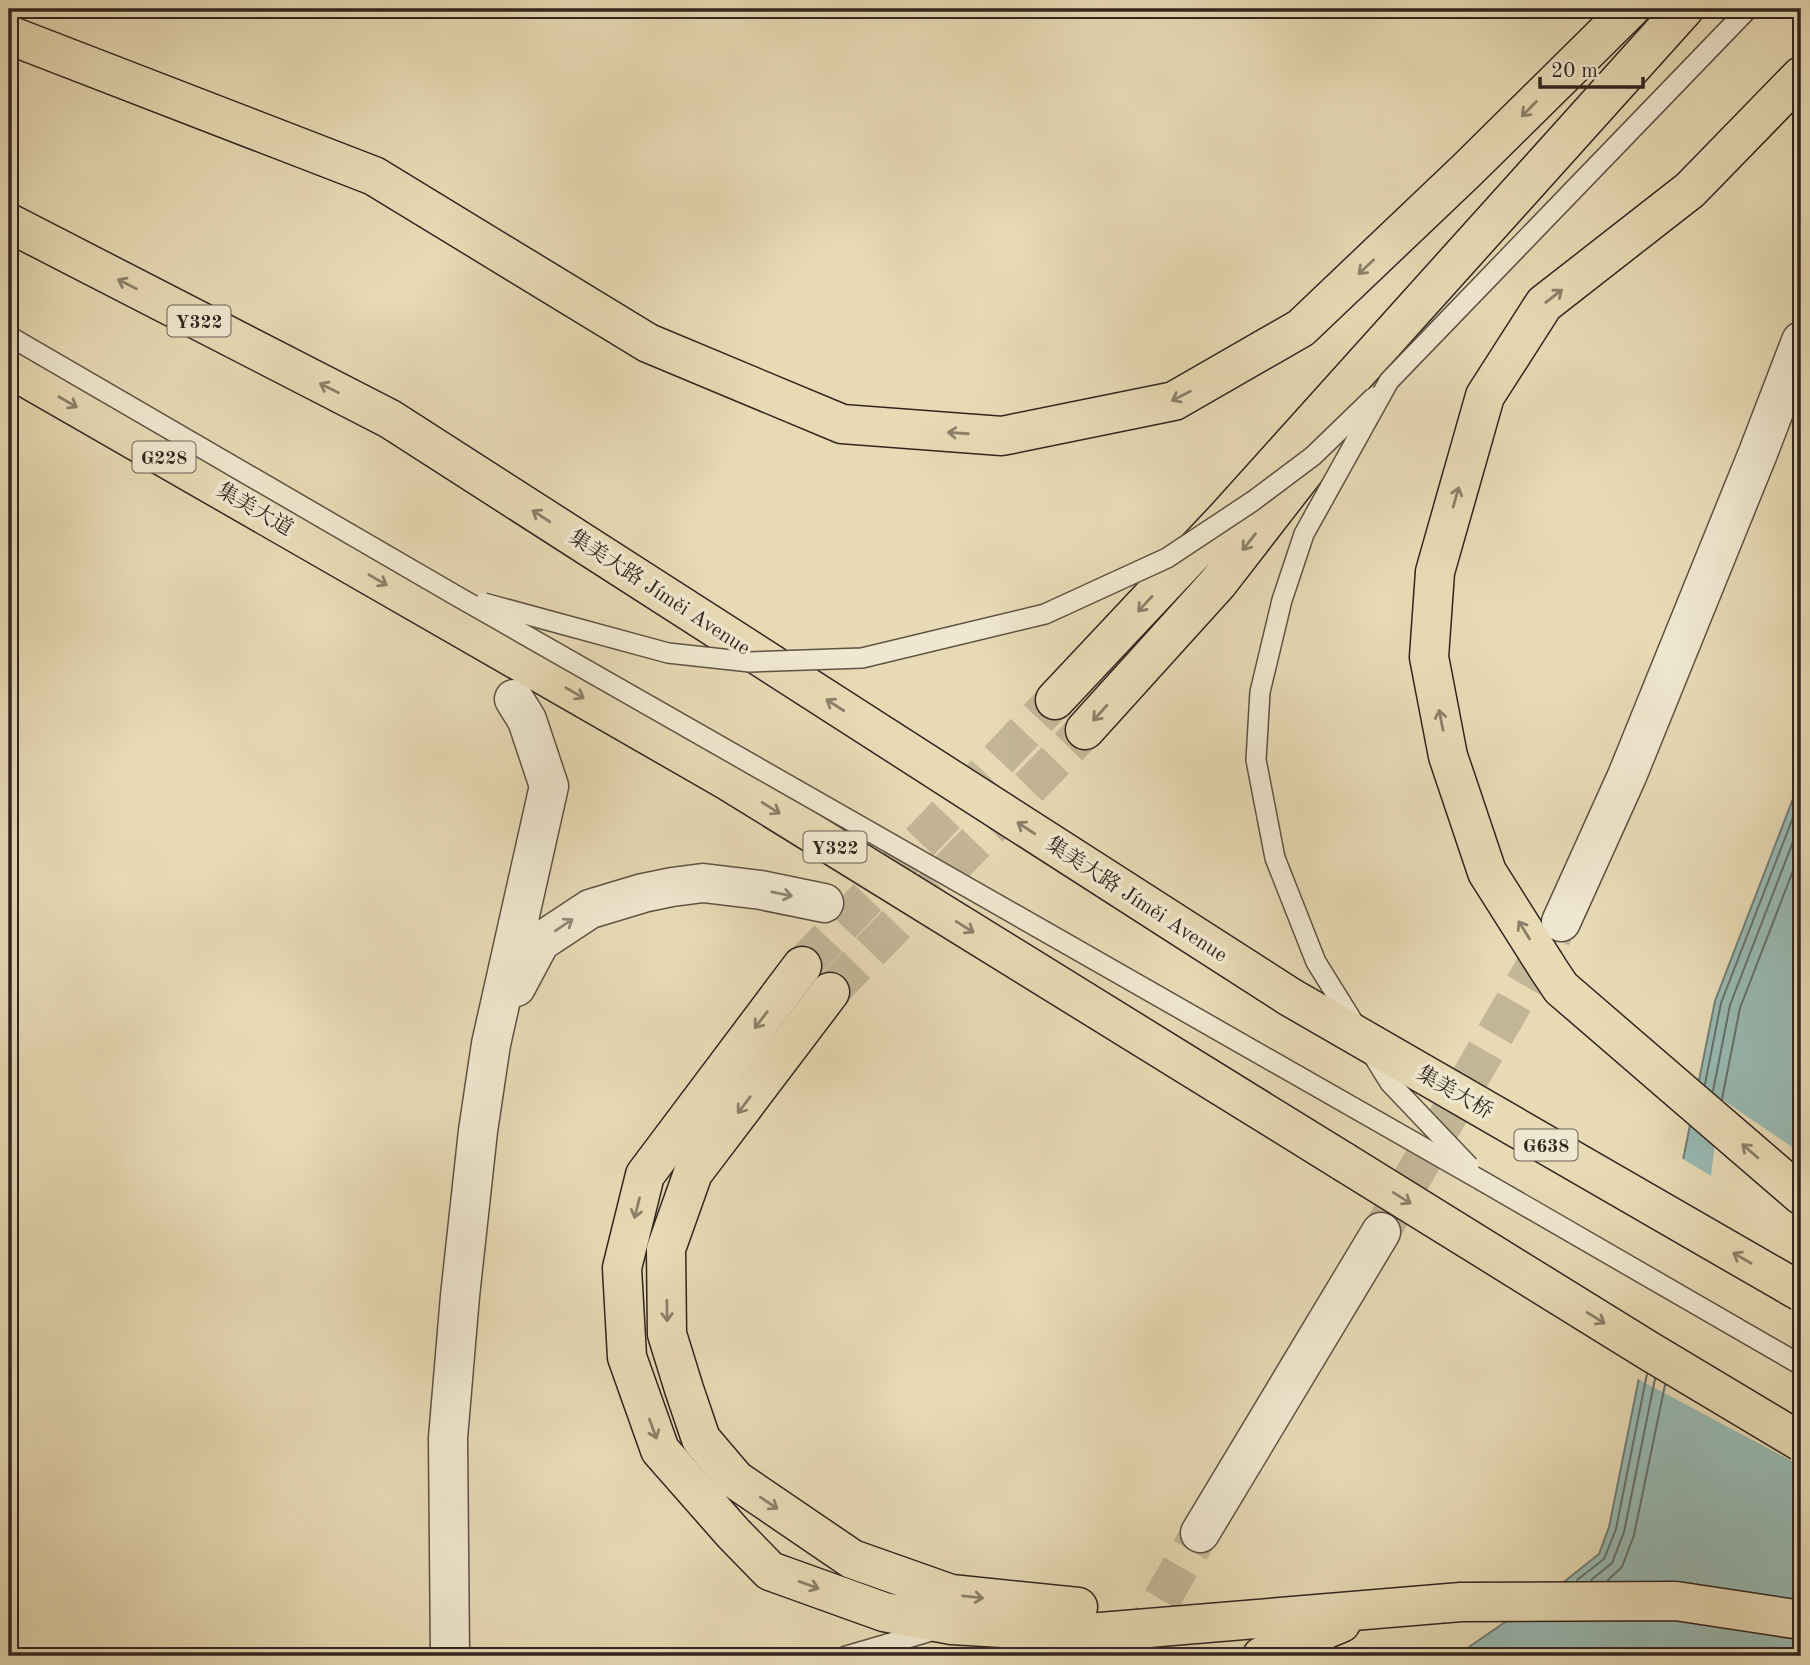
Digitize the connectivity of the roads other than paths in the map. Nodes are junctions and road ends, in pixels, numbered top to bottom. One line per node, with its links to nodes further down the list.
1 (1630, 9): 4 (highway, one-way to 4)
2 (1684, 9): 6 (highway)
3 (1748, 9): 11 (lane, bridge)
4 (9, 35)
5 (1801, 76): 24 (highway, one-way to 5)
6 (1531, 178): 15 (highway, one-way to 15); 16 (highway, one-way to 16)
7 (9, 223): 21 (highway, 集美大路 Jíměi Avenue / Y322, one-way to 7)
8 (9, 336): 13 (lane, bridge)
9 (1801, 341): 18 (street)
10 (9, 368): 12 (highway, 集美大道 / G228, one-way to 12)
11 (1390, 381): 13 (lane, bridge); 23 (lane, bridge)
12 (318, 546): 28 (highway, Y322, one-way to 28, bridge)
13 (455, 595): 23 (lane, bridge)
14 (514, 699): 22 (street)
15 (1055, 700)
16 (1085, 730)
17 (824, 903): 22 (street, one-way to 17)
18 (1561, 922)
19 (802, 966): 34 (highway, one-way to 34)
20 (830, 992): 31 (highway, one-way to 31)
21 (1290, 997): 26 (highway, 集美大桥 / G638, one-way to 21, bridge)
22 (491, 1044): 35 (street)
23 (1484, 1182): 27 (lane)
24 (1801, 1195)
25 (1381, 1232): 29 (street)
26 (1801, 1292)
27 (1801, 1365)
28 (1801, 1442)
29 (1200, 1533)
30 (1801, 1599): 31 (highway)
31 (1247, 1608): 32 (highway); 34 (highway)
32 (1379, 1609): 33 (highway); 37 (highway)
33 (1801, 1620)
34 (952, 1625): 36 (lane)
35 (450, 1656)
36 (845, 1656)
37 (1262, 1656)

